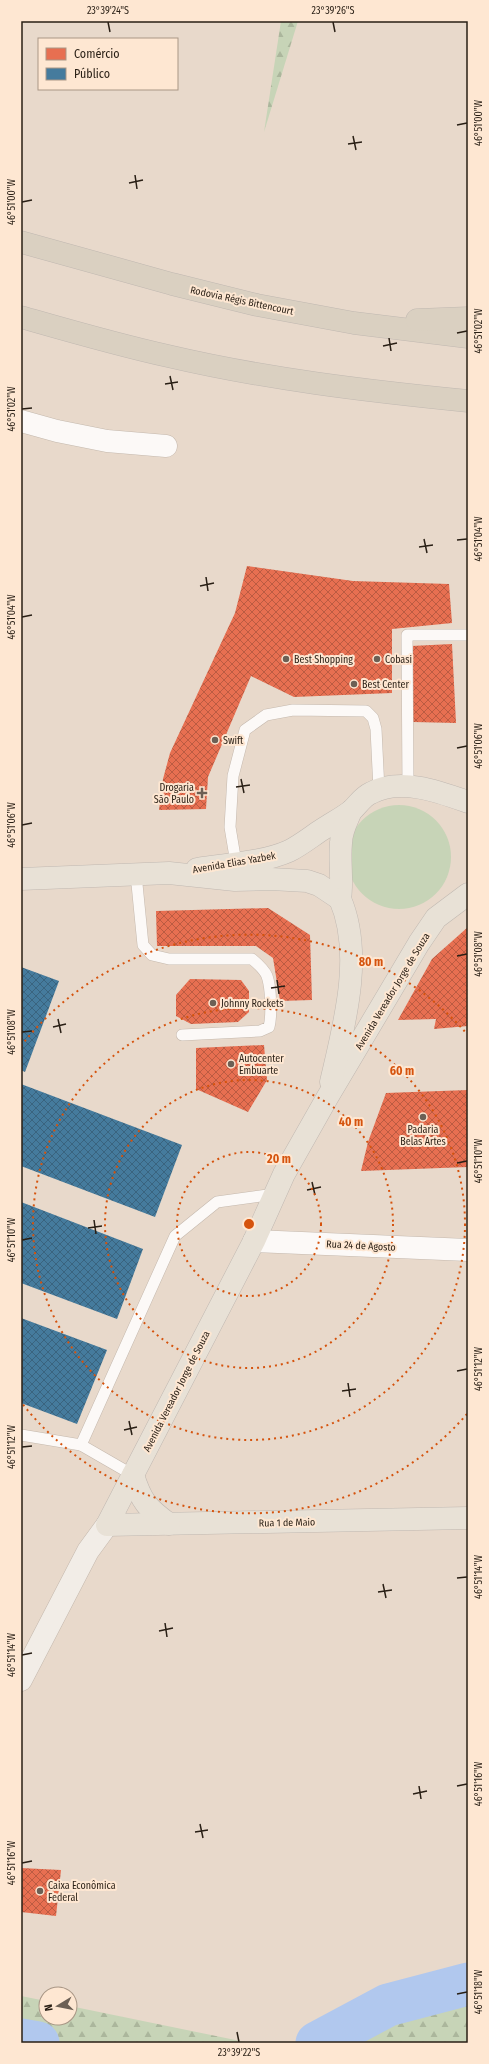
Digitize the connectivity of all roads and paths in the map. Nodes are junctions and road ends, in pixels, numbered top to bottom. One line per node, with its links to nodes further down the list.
1 (21, 242): 4 (highway, Rodovia Régis Bittencourt)
2 (21, 317): 6 (highway)
3 (468, 318): 4 (highway)
4 (354, 323): 5 (highway, Rodovia Régis Bittencourt)
5 (468, 337)
6 (468, 400)
7 (21, 422): 8 (street)
8 (166, 446)
9 (468, 635): 10 (lane)
10 (408, 787): 11 (main road, Avenida Elias Yazbek); 12 (main road, Avenida Elias Yazbek)
11 (379, 790): 13 (main road, Avenida Elias Yazbek); 14 (lane)
12 (468, 802)
13 (351, 811): 14 (main road, Avenida Elias Yazbek); 19 (main road)
14 (236, 863): 15 (main road, Avenida Elias Yazbek)
15 (168, 873): 16 (main road, Avenida Elias Yazbek); 19 (main road, Avenida Elias Yazbek)
16 (136, 874): 17 (main road, Avenida Elias Yazbek); 20 (lane)
17 (21, 879)
18 (468, 894): 21 (main road, Avenida Vereador Jorge de Souza)
19 (340, 899): 21 (main road, Avenida Vereador Jorge de Souza)
20 (182, 1035)
21 (327, 1098): 22 (main road, Avenida Vereador Jorge de Souza)
22 (275, 1194): 23 (main road, Avenida Vereador Jorge de Souza); 26 (lane)
23 (254, 1241): 24 (street, Rua 24 de Agosto); 27 (main road, Avenida Vereador Jorge de Souza)
24 (468, 1250)
25 (21, 1435): 26 (lane)
26 (81, 1445): 27 (lane)
27 (133, 1475): 29 (main road); 30 (main road, Avenida Vereador Jorge de Souza)
28 (468, 1518): 29 (main road, Rua 1 de Maio)
29 (168, 1524): 30 (main road, Rua 1 de Maio)
30 (107, 1526): 31 (main road, Avenida Vereador Jorge de Souza)
31 (21, 1680)

